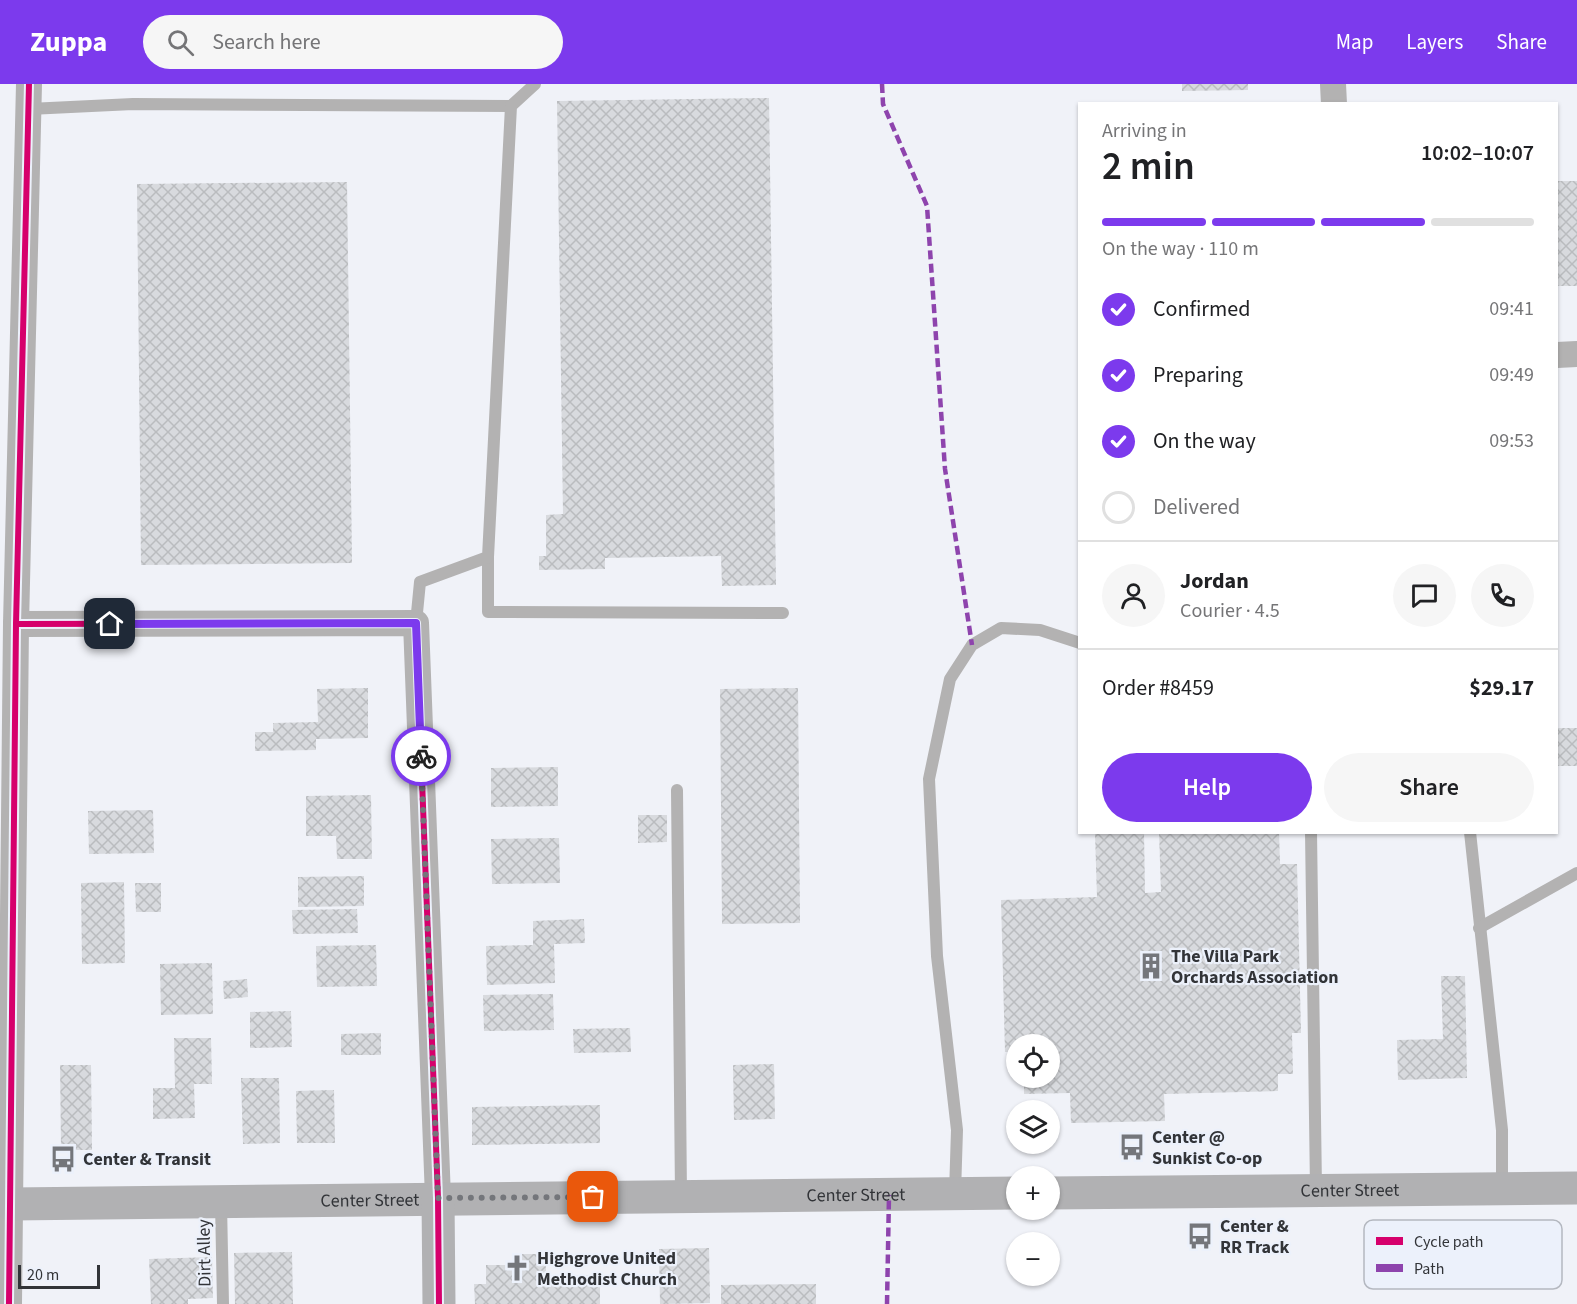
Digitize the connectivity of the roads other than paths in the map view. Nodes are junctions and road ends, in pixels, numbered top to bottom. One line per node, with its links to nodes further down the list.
1 (29, 84): 6 (street)
2 (535, 84): 5 (lane)
3 (1333, 84): 4 (street)
4 (1334, 102)
5 (511, 106): 6 (lane); 9 (lane)
6 (29, 109): 12 (street)
7 (1577, 354): 8 (street)
8 (1558, 355)
9 (488, 557): 10 (lane); 11 (lane)
10 (783, 613)
11 (416, 623): 12 (street); 26 (street)
12 (16, 624): 28 (street)
13 (1078, 642): 24 (lane)
14 (677, 790): 25 (lane)
15 (1311, 834): 21 (lane)
16 (1470, 834): 18 (lane)
17 (1577, 873): 18 (lane)
18 (1479, 928): 20 (lane)
19 (1577, 1188): 20 (main road, Center Street)
20 (1502, 1189): 21 (main road, Center Street)
21 (1316, 1190): 23 (main road, Center Street)
22 (1006, 1193): 24 (main road, Center Street)
23 (1060, 1193)
24 (955, 1194): 25 (main road, Center Street)
25 (681, 1196): 26 (main road, Center Street)
26 (438, 1198): 27 (main road, Center Street); 31 (main road)
27 (220, 1202): 28 (main road, Center Street); 30 (lane, Dirt Alley)
28 (4, 1204): 29 (street)
29 (9, 1304)
30 (223, 1304)
31 (439, 1304)

